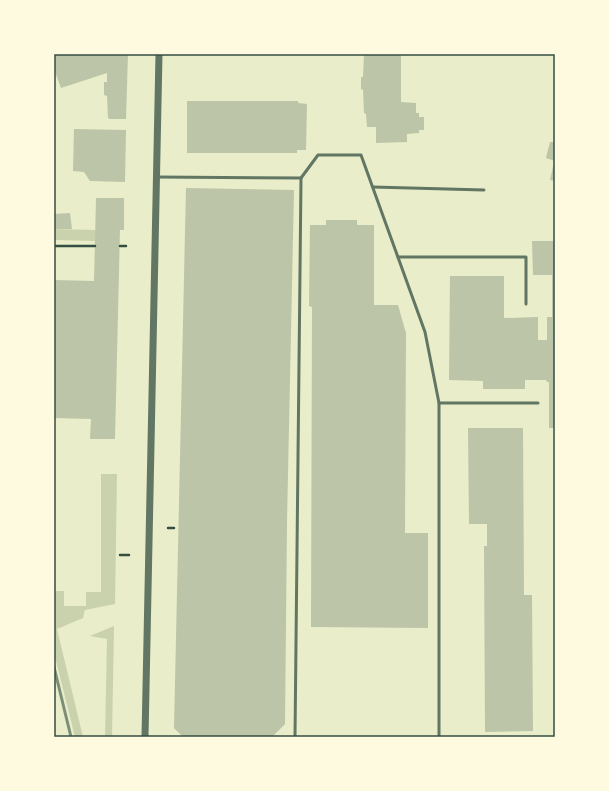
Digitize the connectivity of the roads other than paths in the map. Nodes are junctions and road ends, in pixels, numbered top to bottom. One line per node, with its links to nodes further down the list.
1 (159, 54): 2 (street)
2 (157, 177): 3 (lane); 10 (street)
3 (301, 178): 4 (lane); 11 (lane)
4 (373, 188): 5 (lane); 6 (lane)
5 (484, 190)
6 (398, 257): 7 (lane); 8 (lane)
7 (526, 304)
8 (439, 402): 9 (lane); 12 (lane)
9 (538, 403)
10 (145, 737)
11 (295, 737)
12 (439, 737)

